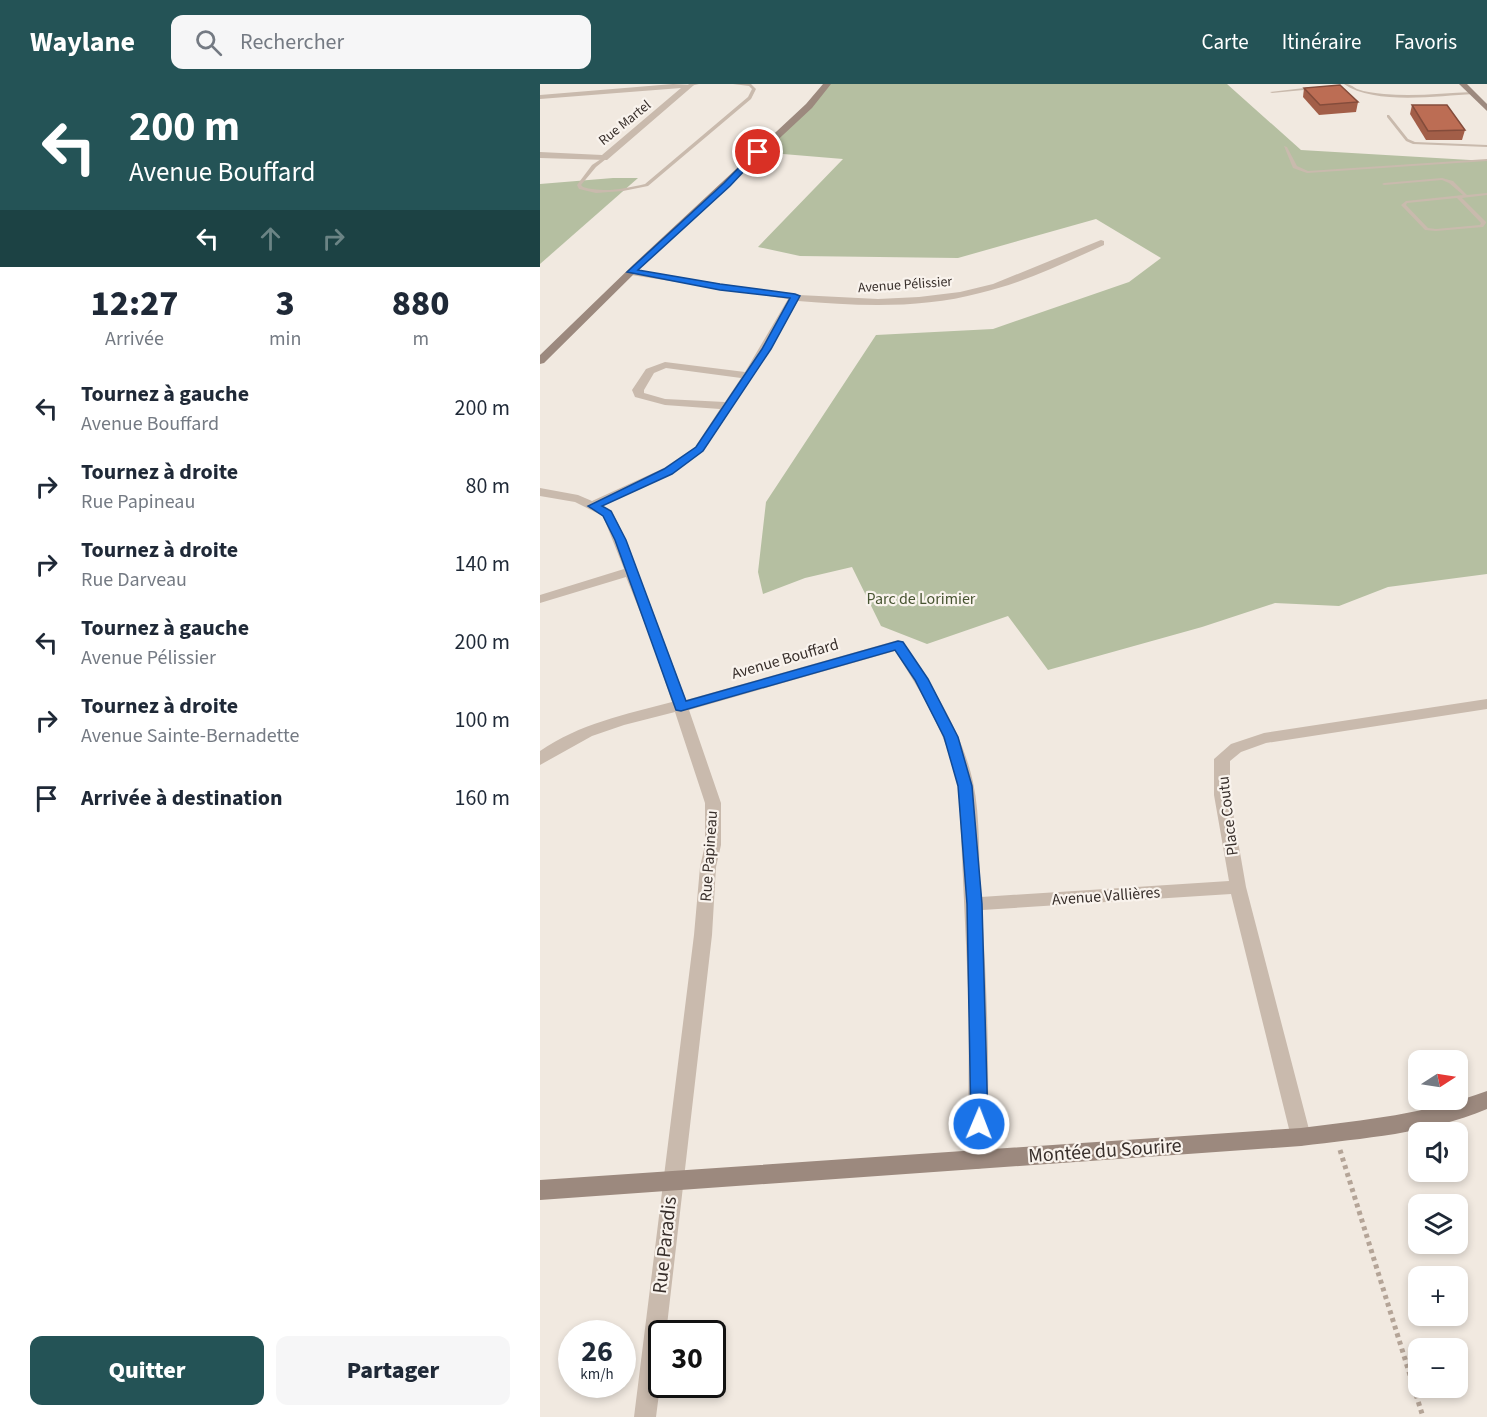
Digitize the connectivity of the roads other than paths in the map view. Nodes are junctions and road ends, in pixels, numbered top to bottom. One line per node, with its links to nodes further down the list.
1 (690, 84): 2 (lane); 11 (street); 17 (street, Rue Martel)
2 (698, 84)
3 (735, 84): 17 (lane)
4 (827, 84): 24 (street)
5 (1463, 84): 10 (street)
6 (1346, 85): 7 (lane); 10 (lane)
7 (1336, 86)
8 (1315, 88): 9 (lane)
9 (1272, 92)
10 (1473, 93): 12 (street)
11 (540, 97)
12 (1487, 109)
13 (1388, 116): 14 (lane)
14 (1487, 146)
15 (1285, 147): 18 (lane)
16 (540, 155): 17 (street)
17 (604, 158)
18 (1487, 160)
19 (1384, 184): 21 (lane)
20 (1487, 194): 21 (lane)
21 (1466, 196): 22 (lane)
22 (1458, 197): 22 (lane)
23 (1101, 243): 25 (street, Avenue Pélissier)
24 (632, 272): 25 (street, Avenue Pélissier); 26 (street)
25 (795, 296): 27 (street)
26 (540, 361)
27 (747, 376): 28 (street); 28 (street)
28 (729, 406): 30 (street)
29 (540, 492): 30 (street, Rue Papineau)
30 (594, 506): 31 (street, Rue Papineau)
31 (632, 571): 32 (street); 34 (street, Rue Papineau)
32 (540, 599)
33 (1487, 704): 36 (street, Place Coutu)
34 (681, 707): 35 (street, Avenue Bouffard); 37 (street, Avenue Bouffard); 41 (street, Rue Papineau)
35 (540, 759)
36 (1238, 887): 37 (street, Avenue Vallières); 39 (street, Place Coutu)
37 (975, 904): 40 (street)
38 (1487, 1100): 39 (street, Montée du Sourire)
39 (1301, 1137): 40 (street, Montée du Sourire)
40 (978, 1160): 41 (street, Montée du Sourire)
41 (672, 1180): 42 (street, Montée du Sourire); 43 (street, Rue Paradis)
42 (540, 1190)
43 (645, 1417)

